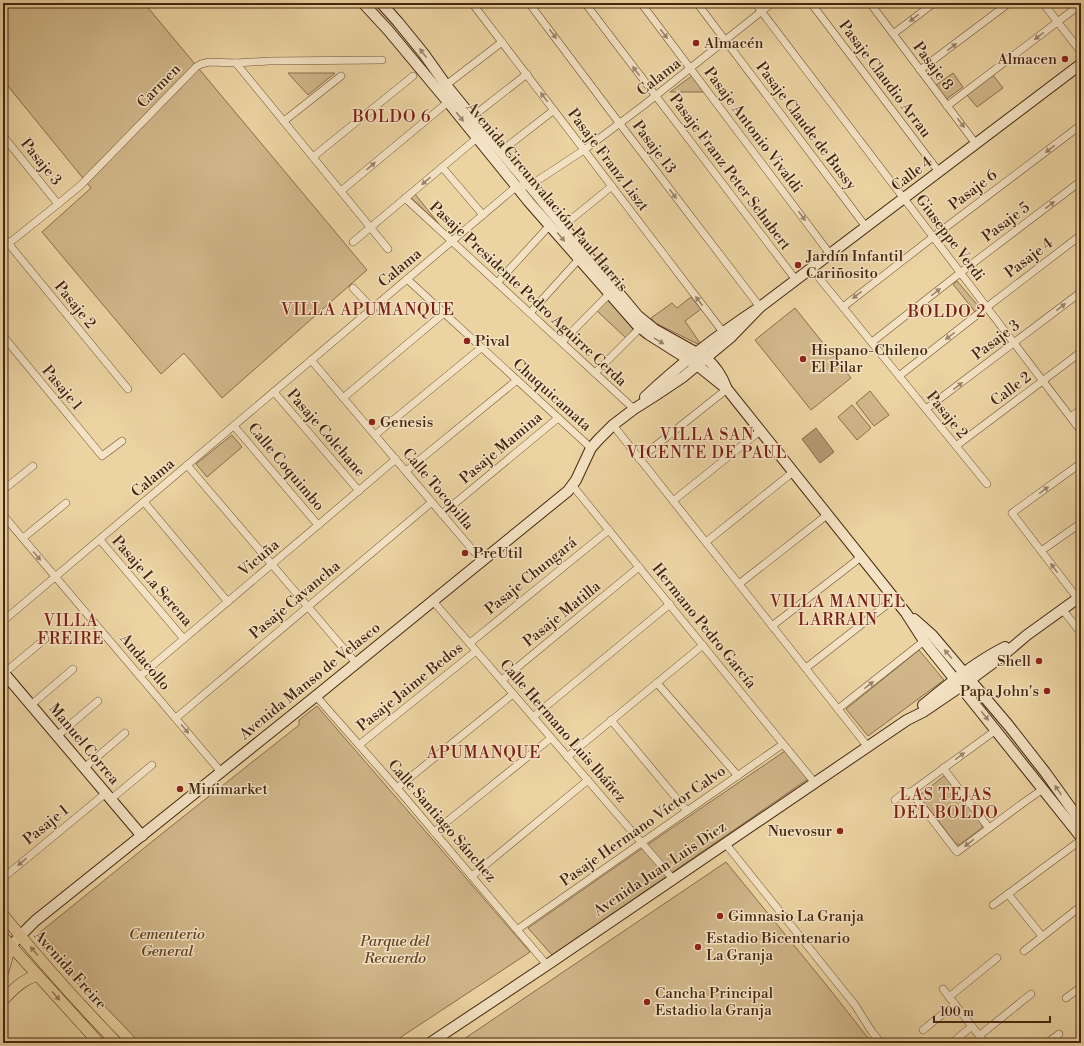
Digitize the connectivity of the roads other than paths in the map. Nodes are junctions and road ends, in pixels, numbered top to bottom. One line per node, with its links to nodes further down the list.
1 (363, 3): 32 (main road, Avenida Circunvalación Paul Harris)
2 (381, 3): 30 (main road, Avenida Circunvalación Paul Harris, one-way to 2)
3 (472, 3): 20 (street, Pasaje Franz Liszt)
4 (529, 3): 37 (street, Pasaje 13, one-way to 37)
5 (585, 3): 31 (street, Pasaje Franz Peter Schubert, one-way to 5)
6 (641, 3): 25 (street, Pasaje Antonio Vivaldi, one-way to 25)
7 (697, 3): 19 (street, Pasaje Claude de Bussy)
8 (755, 3): 16 (street, Giuseppe Verdi)
9 (772, 3): 16 (street, Calama)
10 (811, 3): 46 (street, Pasaje Claudio Arrau)
11 (870, 3): 18 (street, Pasaje 8)
12 (934, 3): 18 (street, one-way to 18)
13 (1009, 3): 26 (street, one-way to 13)
14 (1044, 3): 17 (street)
15 (1081, 4): 17 (street)
16 (762, 12): 19 (street, Calama); 53 (street, Giuseppe Verdi)
17 (1058, 22): 21 (street); 33 (street, one-way to 33)
18 (893, 34): 26 (street, Pasaje 8)
19 (725, 41): 25 (street, Calama); 59 (street, Pasaje Claude de Bussy)
20 (502, 42): 27 (street, Pasaje Franz Liszt); 30 (street)
21 (1081, 52)
22 (382, 60): 23 (street, Carmen)
23 (236, 63): 36 (street); 54 (street, Carmen)
24 (1081, 64): 41 (main road, Calle 4)
25 (691, 69): 31 (street, Calama); 67 (street, Pasaje Antonio Vivaldi, one-way to 67)
26 (920, 70): 33 (street, Pasaje 8)
27 (526, 74): 34 (street, Pasaje Franz Liszt, one-way to 27); 35 (street)
28 (341, 76): 36 (street)
29 (413, 76): 44 (street)
30 (446, 85): 35 (main road, Avenida Circunvalación Paul Harris)
31 (656, 96): 37 (street, Calama); 72 (street, Pasaje Franz Peter Schubert)
32 (448, 102): 40 (main road, Avenida Circunvalación Paul Harris, one-way to 40); 51 (street, one-way to 32)
33 (947, 106): 41 (street, Pasaje 8, one-way to 41)
34 (554, 110): 42 (street, Pasaje Franz Liszt); 43 (street)
35 (472, 117): 43 (main road, Avenida Circunvalación Paul Harris)
36 (284, 121): 44 (street)
37 (620, 124): 42 (street, Calama); 77 (street, Pasaje 13, one-way to 77)
38 (1081, 125): 62 (street, Pasaje 6, one-way to 62)
39 (3, 136): 54 (street, Pasaje 3)
40 (477, 138): 45 (street); 48 (main road, Avenida Circunvalación Paul Harris)
41 (976, 144): 46 (main road, Calle 4)
42 (584, 150): 49 (street, Calama); 50 (street, Pasaje Franz Liszt)
43 (500, 152): 49 (main road, Avenida Circunvalación Paul Harris)
44 (313, 157): 51 (street)
45 (442, 167): 52 (street, one-way to 52); 55 (street)
46 (939, 172): 53 (main road, Calle 4)
47 (1081, 181): 70 (street, Pasaje 5, one-way to 47)
48 (517, 186): 49 (street); 55 (street, Calama); 56 (main road, Avenida Circunvalación Paul Harris)
49 (529, 186): 57 (main road, Avenida Circunvalación Paul Harris)
50 (612, 186): 57 (street); 84 (street, Pasaje Franz Liszt, one-way to 50)
51 (341, 191): 58 (street)
52 (405, 198): 58 (street); 64 (street, Pasaje Presidente Pedro Aguirre Cerda)
53 (904, 199): 59 (main road, Calle 4); 62 (street, Giuseppe Verdi)
54 (58, 204): 65 (street, Carmen)
55 (483, 215): 64 (street, Calama)
56 (550, 225): 68 (main road, Avenida Circunvalación Paul Harris, one-way to 68); 73 (street)
57 (563, 226): 90 (main road, Avenida Circunvalación Paul Harris)
58 (370, 227): 63 (street); 66 (street)
59 (866, 227): 67 (main road, Calle 4)
60 (1081, 236): 79 (street, Pasaje 4)
61 (3, 237): 65 (street, Pasaje 2)
62 (933, 237): 70 (street, Giuseppe Verdi); 78 (street, Pasaje 6, one-way to 78)
63 (353, 242)
64 (452, 242): 71 (street, Calama); 73 (street, Pasaje Presidente Pedro Aguirre Cerda)
65 (6, 246): 99 (street, Pasaje 2)
66 (388, 249)
67 (830, 254): 69 (main road, Calle 4)
68 (579, 259): 76 (main road, Avenida Circunvalación Paul Harris); 82 (street)
69 (811, 268): 72 (main road, Calle 4); 78 (street, Pasaje 2)
70 (960, 273): 79 (street, Giuseppe Verdi); 87 (street, Pasaje 5, one-way to 70)
71 (407, 279): 80 (street, Calama); 81 (street, Chuquicamata)
72 (796, 280): 77 (main road, Calle 4)
73 (497, 283): 82 (street, Pasaje Presidente Pedro Aguirre Cerda)
74 (353, 288): 80 (street)
75 (1081, 292): 88 (street, Pasaje 3, one-way to 75)
76 (609, 294): 83 (main road, Avenida Circunvalación Paul Harris); 86 (street)
77 (760, 307): 84 (main road, Calle 4); 92 (main road, Calle 4)
78 (843, 307): 87 (street, Pasaje 2)
79 (987, 307): 88 (street, Giuseppe Verdi); 96 (street, Pasaje 4, one-way to 96)
80 (373, 309): 93 (street, Calama)
81 (444, 313): 89 (street, Chuquicamata); 102 (street)
82 (530, 313): 86 (street, Pasaje Presidente Pedro Aguirre Cerda)
83 (640, 328): 94 (main road, Avenida Circunvalación Paul Harris, one-way to 94); 95 (street)
84 (723, 332): 90 (main road, Calle 4)
85 (3, 336): 113 (street, Pasaje 1)
86 (562, 342): 95 (street, Pasaje Presidente Pedro Aguirre Cerda)
87 (872, 342): 96 (street, Pasaje 2)
88 (1014, 343): 98 (street, Giuseppe Verdi); 104 (street, Pasaje 3, one-way to 88)
89 (481, 348): 97 (street, Chuquicamata); 112 (street)
90 (697, 352): 92 (main road, Avenida Circunvalación Paul Harris); 94 (main road, Avenida Manso de Velasco)
91 (1081, 352): 98 (street, Calle 2)
92 (706, 358): 94 (main road, Avenida Manso de Velasco); 100 (main road, Avenida Circunvalación Paul Harris)
93 (311, 360): 101 (street, Calama); 102 (street, Calle Tocopilla)
94 (693, 362): 100 (main road, Avenida Circunvalación Paul Harris); 103 (main road, Avenida Manso de Velasco)
95 (595, 373): 103 (street, Pasaje Presidente Pedro Aguirre Cerda)
96 (899, 376): 104 (street, Pasaje 2)
97 (517, 380): 107 (street, Chuquicamata); 121 (street)
98 (1043, 381): 106 (street, Giuseppe Verdi); 114 (street, Calle 2)
99 (128, 389)
100 (727, 389): 110 (main road, Avenida Circunvalación Paul Harris); 117 (street)
101 (274, 392): 109 (street, Calama); 126 (street, Pasaje Colchane)
102 (343, 398): 112 (street, Calle Tocopilla)
103 (634, 409): 108 (main road, Avenida Manso de Velasco)
104 (926, 409): 114 (street, Pasaje 2)
105 (1081, 409): 106 (street)
106 (1071, 417): 111 (street, Giuseppe Verdi)
107 (558, 418): 115 (street, Chuquicamata); 131 (street, Pasaje Mamina)
108 (613, 425): 115 (main road, Avenida Manso de Velasco); 117 (street)
109 (234, 426): 119 (street, Calama); 135 (street, Calle Coquimbo)
110 (760, 431): 122 (main road, Avenida Circunvalación Paul Harris); 127 (street)
111 (1081, 431)
112 (375, 435): 116 (street, Calle Tocopilla)
113 (122, 441)
114 (956, 446): 123 (street, Pasaje 2)
115 (591, 448): 124 (main road, Avenida Manso de Velasco)
116 (396, 459): 121 (street, Calle Tocopilla); 126 (street, Vicuña)
117 (639, 459): 127 (street)
118 (1081, 463): 140 (street, one-way to 118)
119 (187, 465): 128 (street, Calama); 143 (street)
120 (33, 466): 125 (street)
121 (406, 471): 129 (street, Calle Tocopilla)
122 (793, 472): 133 (main road, Avenida Circunvalación Paul Harris); 139 (street)
123 (987, 484)
124 (572, 485): 136 (street, Hermano Pedro García); 142 (main road, Avenida Manso de Velasco)
125 (3, 490)
126 (358, 491): 135 (street, Vicuña)
127 (672, 501): 139 (street)
128 (144, 502): 138 (street, Calama); 150 (street)
129 (432, 502): 131 (street, Calle Tocopilla); 152 (street, Pasaje Cavancha)
130 (66, 503): 137 (street)
131 (442, 514): 142 (street, Calle Tocopilla)
132 (3, 515): 137 (street, Andacollo)
133 (827, 515): 141 (main road, Avenida Circunvalación Paul Harris); 146 (street)
134 (1081, 523): 140 (street)
135 (318, 525): 143 (street, Vicuña)
136 (609, 530): 144 (street, Hermano Pedro García); 161 (street, Pasaje Chungará)
137 (23, 538): 145 (street, Andacollo, one-way to 145)
138 (100, 540): 145 (street, Calama); 158 (street, Pasaje La Serena)
139 (706, 542): 146 (street)
140 (1041, 551): 147 (street, one-way to 140)
141 (861, 557): 148 (main road, Avenida Circunvalación Paul Harris); 156 (street)
142 (482, 561): 149 (main road, Avenida Manso de Velasco)
143 (272, 564): 150 (street, Vicuña); 152 (street)
144 (639, 567): 151 (street, Hermano Pedro García); 170 (street, Pasaje Matilla)
145 (56, 577): 155 (street, Calama); 168 (street, Andacollo)
146 (739, 584): 156 (street)
147 (1079, 598): 153 (main road, Avenida Juan Luis Diez)
148 (894, 599): 154 (main road, Avenida Circunvalación Paul Harris); 165 (street)
149 (433, 601): 161 (street, Calle Hermano Luis Ibáñez); 164 (main road, Avenida Manso de Velasco)
150 (228, 602): 158 (street, Vicuña)
151 (670, 604): 162 (street, Hermano Pedro García); 178 (street)
152 (308, 607): 164 (street); 179 (street, Pasaje Cavancha)
153 (1062, 609): 157 (street); 169 (main road, Avenida Juan Luis Diez)
154 (906, 613): 160 (main road, Avenida Circunvalación Paul Harris); 169 (main road, Avenida Circunvalación Paul Harris, one-way to 154)
155 (3, 621)
156 (772, 626): 165 (street)
157 (1081, 633)
158 (184, 638): 168 (street, Vicuña)
159 (45, 639): 167 (street)
160 (924, 641): 172 (main road, Avenida Circunvalación Paul Harris); 177 (street, one-way to 160)
161 (470, 643): 163 (street, Calle Hermano Luis Ibáñez)
162 (703, 645): 171 (street); 186 (street, Hermano Pedro García)
163 (476, 651): 170 (street, Calle Hermano Luis Ibáñez); 185 (street, Pasaje Jaime Bedos)
164 (356, 663): 174 (main road, Avenida Manso de Velasco)
165 (806, 668): 177 (street)
166 (73, 669): 176 (street)
167 (3, 673): 176 (main road, Manuel Correa)
168 (140, 676): 179 (street, Andacollo)
169 (967, 676): 172 (main road, Avenida Juan Luis Diez); 202 (main road, Avenida Circunvalación Paul Harris, one-way to 169)
170 (502, 680): 173 (street, Calle Hermano Luis Ibáñez)
171 (657, 683): 180 (street); 193 (street)
172 (958, 683): 181 (main road, Avenida Circunvalación Paul Harris, one-way to 181); 187 (main road, Avenida Juan Luis Diez)
173 (513, 694): 178 (street, Calle Hermano Luis Ibáñez); 196 (street)
174 (316, 696): 185 (street, Calle Santiago Sánchez); 192 (main road, Avenida Manso de Velasco)
175 (98, 701): 183 (street)
176 (31, 705): 183 (main road, Manuel Correa)
177 (838, 709): 187 (street)
178 (533, 717): 184 (street, Calle Hermano Luis Ibáñez)
179 (176, 718): 192 (street, Andacollo, one-way to 192)
180 (611, 720): 188 (street); 201 (street)
181 (996, 730): 191 (street, one-way to 181); 197 (main road, Avenida Circunvalación Paul Harris)
182 (125, 733): 190 (street)
183 (58, 736): 190 (main road, Manuel Correa)
184 (551, 738): 188 (street, Calle Hermano Luis Ibáñez); 204 (street)
185 (359, 744): 196 (street, Calle Santiago Sánchez)
186 (783, 744): 193 (street, Pasaje Hermano Víctor Calvo); 195 (street, Hermano Pedro García)
187 (868, 747): 195 (main road, Avenida Juan Luis Diez)
188 (567, 756): 194 (street, Calle Hermano Luis Ibáñez)
189 (152, 765): 199 (street, Pasaje 1)
190 (84, 768): 199 (main road, Manuel Correa)
191 (943, 768): 198 (street); 203 (street)
192 (222, 772): 205 (main road, Avenida Manso de Velasco)
193 (738, 776): 201 (street, Pasaje Hermano Víctor Calvo)
194 (588, 780): 207 (street, Calle Hermano Luis Ibáñez); 209 (street)
195 (815, 783): 208 (main road, Avenida Juan Luis Diez)
196 (397, 788): 204 (street, Calle Santiago Sánchez)
197 (1044, 790): 203 (street); 206 (main road, Avenida Circunvalación Paul Harris)
198 (911, 792): 200 (street); 203 (street, one-way to 198)
199 (108, 796): 205 (main road, Manuel Correa); 210 (street, Pasaje 1, one-way to 210)
200 (895, 800)
201 (687, 811): 207 (street, Pasaje Hermano Víctor Calvo)
202 (1081, 822)
203 (989, 828)
204 (434, 832): 209 (street, Calle Santiago Sánchez)
205 (142, 836): 217 (main road, Avenida Manso de Velasco)
206 (1081, 838): 212 (street)
207 (641, 843): 211 (street, Calle Hermano Luis Ibáñez); 216 (street, Pasaje Hermano Víctor Calvo)
208 (725, 843): 211 (main road, Avenida Juan Luis Diez); 240 (street)
209 (472, 876): 216 (street, Calle Santiago Sánchez)
210 (3, 878)
211 (673, 879): 223 (main road, Avenida Juan Luis Diez)
212 (1008, 894): 213 (street); 218 (street)
213 (992, 905)
214 (1081, 906): 218 (street)
215 (3, 914): 217 (main road, Avenida Freire)
216 (518, 929): 223 (street, Calle Santiago Sánchez)
217 (20, 936): 220 (main road, Avenida Manso de Velasco); 238 (main road, Avenida Freire, one-way to 217)
218 (1042, 936): 221 (street)
219 (3, 938): 220 (main road, Avenida Freire)
220 (10, 946): 224 (main road, Avenida Manso de Velasco); 225 (main road, Avenida Freire)
221 (1024, 951)
222 (997, 958): 229 (street)
223 (547, 964): 239 (main road, Avenida Juan Luis Diez)
224 (3, 972)
225 (37, 975): 231 (main road); 237 (main road, Avenida Freire, one-way to 237)
226 (1081, 987): 230 (street)
227 (943, 989): 229 (street)
228 (1031, 994): 236 (street)
229 (949, 997): 232 (street)
230 (1066, 998)
231 (3, 1000)
232 (955, 1004): 233 (street); 234 (street)
233 (972, 1026): 236 (street); 241 (street)
234 (923, 1030)
235 (1058, 1034): 243 (street)
236 (980, 1035): 242 (street)
237 (99, 1043)
238 (117, 1043)
239 (430, 1043)
240 (881, 1043)
241 (952, 1043)
242 (986, 1043)
243 (1047, 1043)

